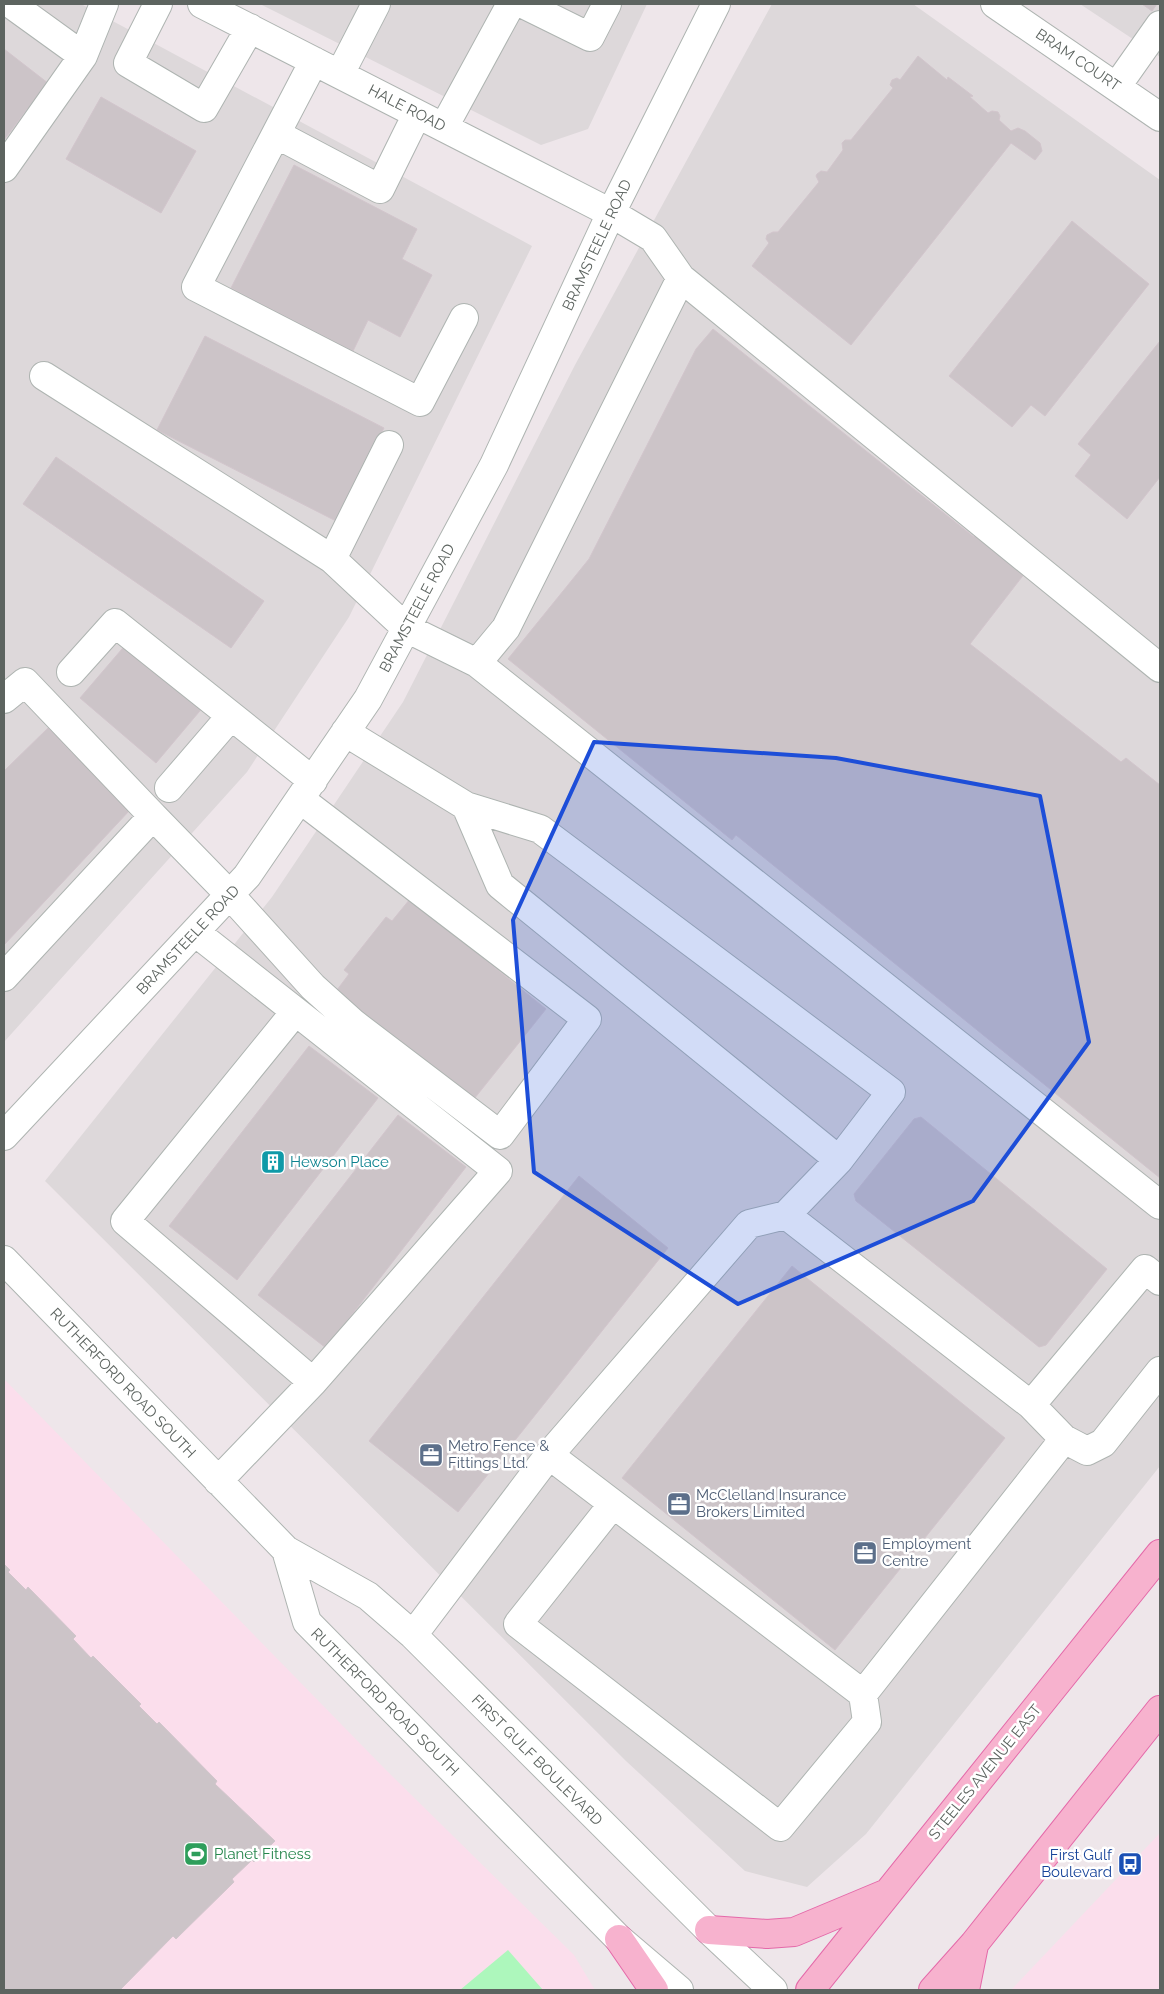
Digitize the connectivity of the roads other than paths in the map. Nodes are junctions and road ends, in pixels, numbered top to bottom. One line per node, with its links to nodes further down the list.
1 (11, 4): 13 (street)
2 (104, 4): 13 (street)
3 (158, 4): 12 (street)
4 (202, 4): 12 (street, HALE ROAD)
5 (376, 4): 15 (street)
6 (511, 4): 19 (street)
7 (523, 4): 8 (street)
8 (607, 4)
9 (716, 4): 22 (street, BRAMSTEELE ROAD)
10 (998, 4): 16 (street, BRAM COURT)
11 (1160, 25): 16 (street)
12 (250, 28): 14 (street, HALE ROAD)
13 (83, 56): 21 (street)
14 (314, 61): 15 (street, HALE ROAD); 20 (street)
15 (340, 74): 17 (street, HALE ROAD)
16 (1117, 86): 18 (street, BRAM COURT)
17 (418, 114): 19 (street, HALE ROAD); 20 (street)
18 (1160, 117)
19 (444, 127): 22 (street, HALE ROAD)
20 (276, 134): 24 (street)
21 (4, 168)
22 (611, 213): 23 (street, HALE ROAD); 28 (street, BRAMSTEELE ROAD)
23 (681, 278): 29 (street); 30 (street, HALE ROAD)
24 (464, 318)
25 (44, 376): 27 (street)
26 (389, 445): 27 (street)
27 (332, 559): 28 (street)
28 (406, 628): 29 (street); 34 (street, BRAMSTEELE ROAD)
29 (477, 663): 45 (street)
30 (1160, 668)
31 (71, 672): 33 (street)
32 (4, 699): 38 (street)
33 (231, 716): 35 (street); 36 (street)
34 (345, 732): 36 (street, BRAMSTEELE ROAD); 37 (street)
35 (169, 788)
36 (306, 790): 39 (street, BRAMSTEELE ROAD); 39 (street)
37 (466, 806): 44 (street); 44 (street)
38 (153, 816): 39 (street); 41 (street)
39 (230, 895): 40 (street, BRAMSTEELE ROAD)
40 (195, 932): 42 (street); 43 (street, BRAMSTEELE ROAD)
41 (4, 977)
42 (295, 1012): 50 (street); 50 (street)
43 (4, 1136)
44 (839, 1160): 46 (street)
45 (1160, 1205)
46 (786, 1215): 51 (street); 53 (street)
47 (4, 1260): 54 (street, RUTHERFORD ROAD SOUTH)
48 (1160, 1280): 51 (street)
49 (1160, 1371): 52 (street)
50 (313, 1382): 54 (street)
51 (1031, 1405): 52 (street)
52 (1064, 1439): 59 (street)
53 (549, 1455): 55 (street); 58 (street)
54 (218, 1481): 56 (street, RUTHERFORD ROAD SOUTH)
55 (613, 1504): 59 (street); 59 (street)
56 (286, 1550): 58 (street, FIRST GULF BOULEVARD); 63 (street, RUTHERFORD ROAD SOUTH)
57 (1160, 1554): 61 (main road, STEELES AVENUE EAST)
58 (412, 1635): 62 (street, FIRST GULF BOULEVARD)
59 (863, 1694)
60 (1160, 1710): 64 (main road)
61 (889, 1893): 62 (main road); 68 (main road, STEELES AVENUE EAST)
62 (709, 1930): 67 (street, FIRST GULF BOULEVARD)
63 (619, 1939): 65 (main road); 66 (street, RUTHERFORD ROAD SOUTH)
64 (974, 1944): 69 (main road); 70 (main road)
65 (654, 1990)
66 (679, 1990)
67 (773, 1990)
68 (810, 1990)
69 (933, 1990)
70 (965, 1990)

